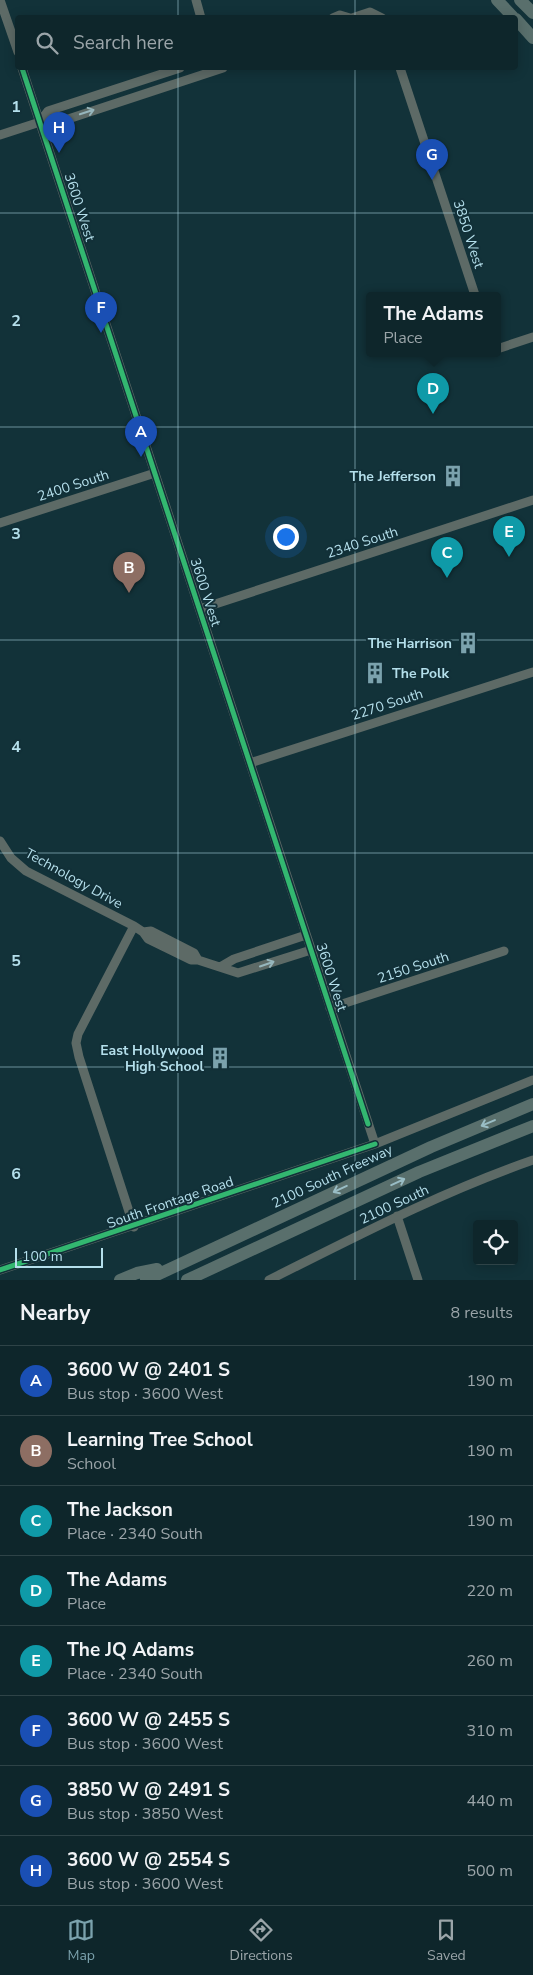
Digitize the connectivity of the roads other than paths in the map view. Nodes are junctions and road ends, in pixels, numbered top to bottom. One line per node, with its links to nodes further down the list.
1 (0, 0): 12 (street)
2 (196, 0): 6 (street)
3 (497, 0): 9 (highway)
4 (520, 0): 5 (highway)
5 (533, 13)
6 (200, 15)
7 (360, 15): 8 (street)
8 (378, 15)
9 (512, 15)
10 (518, 21): 11 (highway)
11 (533, 38)
12 (15, 43)
13 (23, 70): 17 (street, 3600 West)
14 (174, 70): 17 (street)
15 (213, 70): 17 (street, one-way to 15)
16 (401, 70): 19 (street, 3850 West)
17 (40, 122): 18 (street); 22 (street, 3600 West)
18 (0, 135)
19 (474, 292)
20 (533, 337): 21 (street)
21 (501, 348)
22 (155, 473): 24 (street, 2400 South); 25 (street, 3600 West)
23 (533, 500): 25 (street, 2340 South)
24 (0, 523)
25 (200, 610): 27 (street, 3600 West)
26 (533, 672): 27 (street, 2270 South)
27 (250, 763): 30 (street, 3600 West)
28 (0, 841): 29 (street, Technology Drive)
29 (134, 926): 33 (street, Technology Drive); 41 (street)
30 (306, 934): 31 (street, 3600 West); 33 (street)
31 (311, 950): 33 (street, Technology Drive, one-way to 31); 34 (street, 3600 West)
32 (504, 951): 34 (street, 2150 South)
33 (222, 966)
34 (330, 1008): 38 (street, 3600 West)
35 (533, 1080): 38 (street, South Frontage Road)
36 (533, 1104): 43 (highway, 2100 South Freeway, one-way to 43)
37 (533, 1126): 42 (highway, one-way to 37)
38 (375, 1144): 41 (street, South Frontage Road)
39 (533, 1160): 40 (street, 2100 South)
40 (397, 1216): 49 (street, 2100 South); 50 (street)
41 (134, 1226): 44 (street, South Frontage Road)
42 (274, 1239): 47 (highway); 48 (highway)
43 (176, 1266): 45 (highway); 46 (highway, 2100 South Freeway)
44 (0, 1270)
45 (120, 1280)
46 (146, 1280)
47 (187, 1280)
48 (193, 1280)
49 (269, 1280)
50 (418, 1280)

